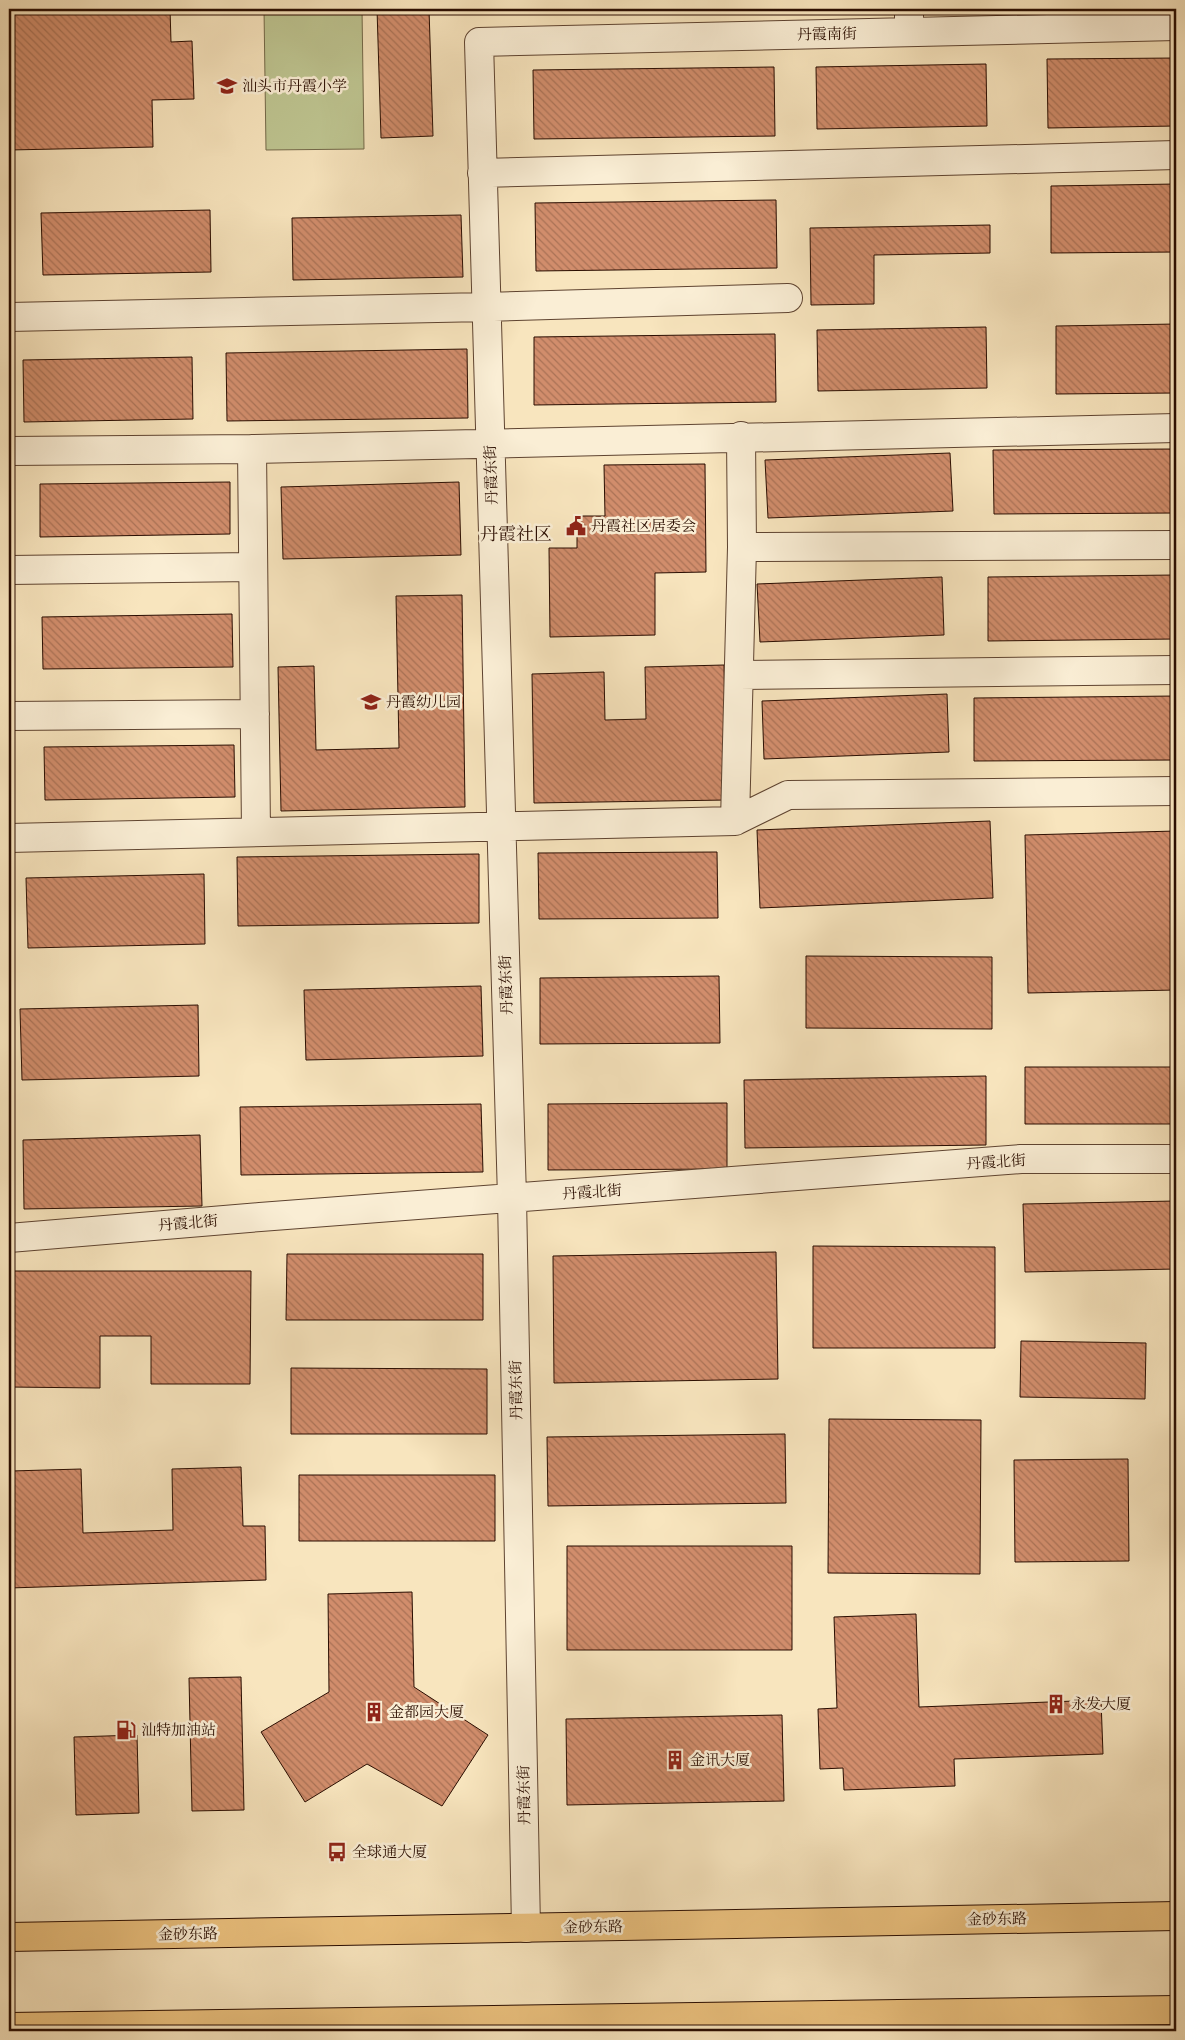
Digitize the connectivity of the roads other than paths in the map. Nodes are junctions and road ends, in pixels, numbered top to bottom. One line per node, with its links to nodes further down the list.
1 (909, 20): 2 (street, 丹霞南街); 3 (street, 丹霞南街)
2 (1176, 26)
3 (479, 42): 5 (street, 丹霞东街)
4 (1176, 155): 5 (street)
5 (482, 173): 7 (street, 丹霞东街)
6 (788, 298): 7 (street)
7 (486, 307): 8 (street); 11 (street, 丹霞东街)
8 (9, 317)
9 (1176, 428): 10 (street)
10 (740, 436): 11 (street); 15 (street)
11 (490, 442): 12 (street); 24 (street, 丹霞东街)
12 (252, 449): 13 (street); 16 (street)
13 (9, 451)
14 (1176, 545): 15 (street)
15 (742, 547): 19 (street)
16 (254, 566): 17 (street); 20 (street)
17 (9, 570)
18 (1176, 670): 19 (street)
19 (739, 675): 23 (street)
20 (255, 714): 21 (street); 25 (street)
21 (9, 716)
22 (1176, 791): 23 (street)
23 (736, 821): 24 (street)
24 (501, 826): 25 (street); 28 (street, 丹霞东街)
25 (256, 832): 26 (street)
26 (9, 838)
27 (1176, 1159): 28 (street, 丹霞北街)
28 (512, 1198): 29 (street, 丹霞北街); 31 (street, 丹霞东街)
29 (9, 1238)
30 (1176, 1916): 31 (main road, 金砂东路)
31 (526, 1928): 32 (main road, 金砂东路)
32 (9, 1937)
33 (1176, 2010): 34 (main road)
34 (954, 2022): 35 (main road)
35 (9, 2027)

